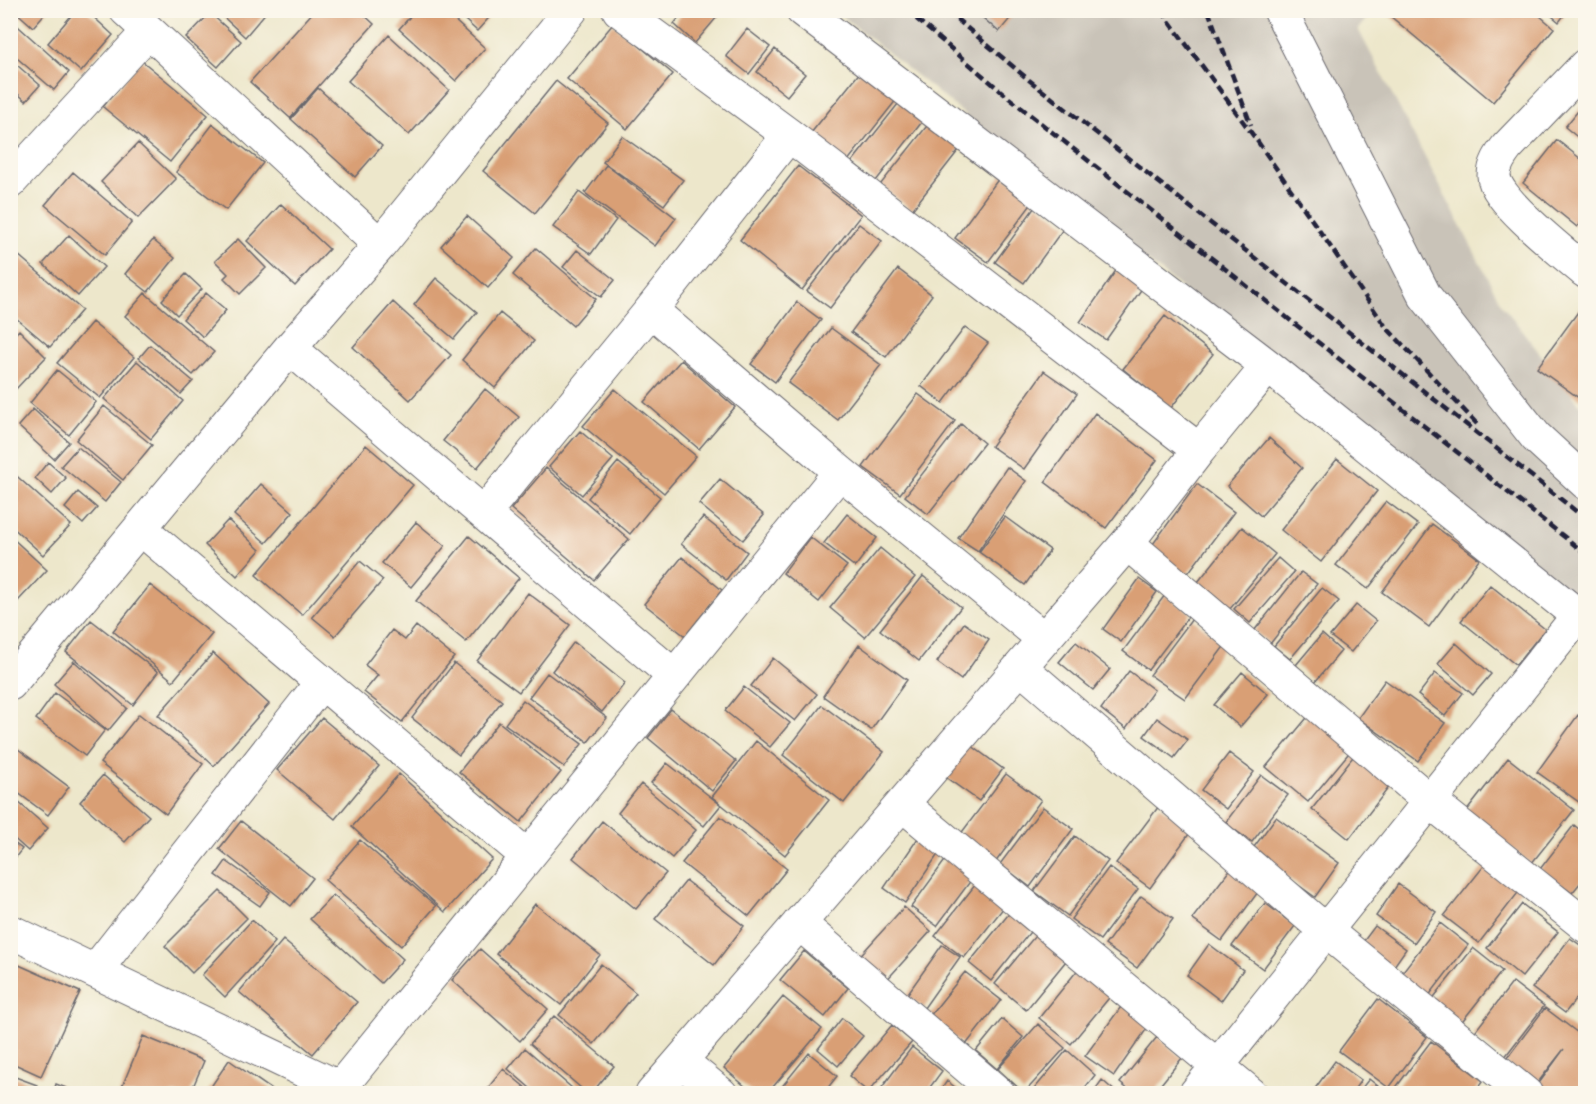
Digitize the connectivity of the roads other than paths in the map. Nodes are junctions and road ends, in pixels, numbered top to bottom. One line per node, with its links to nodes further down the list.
1 (571, 10): 9 (street)
2 (619, 10): 7 (street)
3 (802, 10): 13 (street)
4 (1280, 10): 16 (street)
5 (137, 21): 8 (street); 9 (street)
6 (1586, 65): 10 (street)
7 (789, 135): 11 (street); 14 (street)
8 (10, 182)
9 (380, 245): 12 (street)
10 (1586, 272)
11 (651, 310): 15 (street); 17 (street)
12 (290, 348): 17 (street); 18 (street)
13 (1268, 366): 14 (street); 20 (street)
14 (1199, 450): 19 (street)
15 (840, 472): 21 (street); 23 (street)
16 (1586, 483)
17 (484, 513): 23 (street)
18 (140, 528): 24 (street); 25 (street)
19 (1127, 543): 21 (street); 26 (street)
20 (1582, 619): 26 (street)
21 (1044, 639): 22 (street)
22 (1020, 667): 27 (street); 32 (street)
23 (674, 676): 28 (street)
24 (322, 682): 28 (street); 33 (street)
25 (10, 684)
26 (1431, 802): 30 (street); 32 (street)
27 (902, 804): 29 (street); 35 (street)
28 (527, 856): 36 (street)
29 (799, 923): 34 (street); 39 (street)
30 (1586, 926)
31 (10, 931): 33 (street)
32 (1326, 931): 35 (street); 42 (street)
33 (95, 971): 36 (street)
34 (681, 1061): 37 (street); 38 (street)
35 (1218, 1066): 40 (street); 41 (street)
36 (337, 1091)
37 (652, 1094)
38 (721, 1094)
39 (999, 1094)
40 (1195, 1094)
41 (1251, 1094)
42 (1526, 1094)

